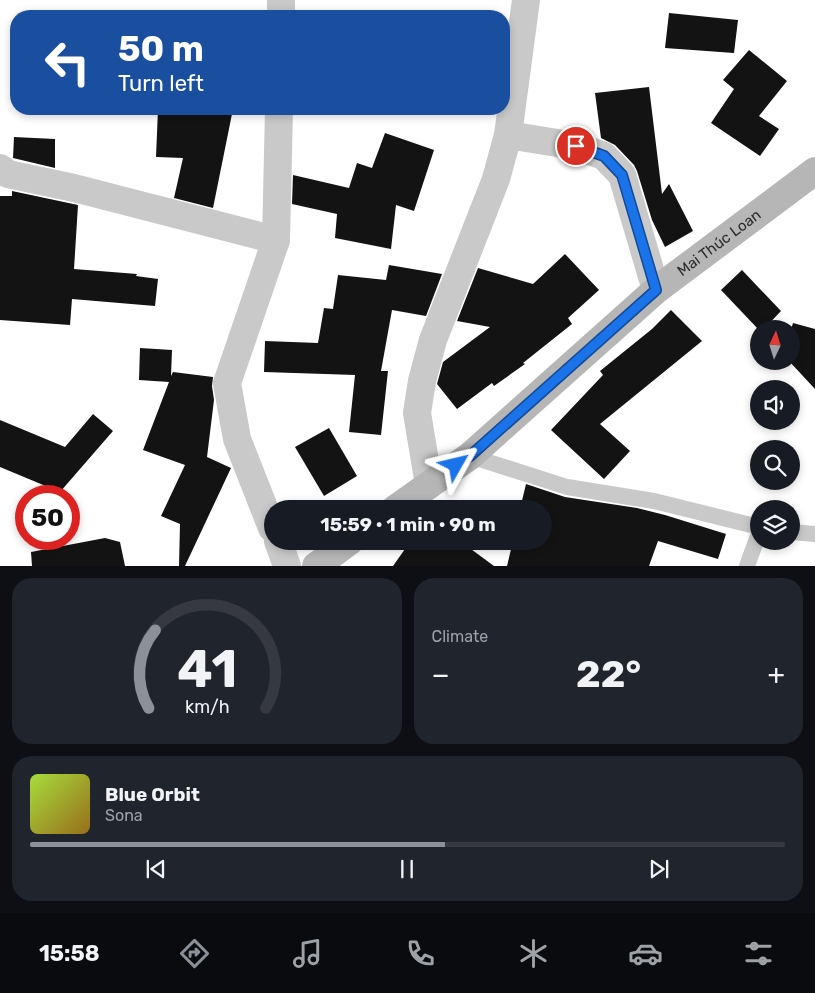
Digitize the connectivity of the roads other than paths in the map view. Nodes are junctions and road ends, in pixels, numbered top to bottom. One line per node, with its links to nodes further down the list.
1 (526, 0): 3 (street)
2 (279, 115): 6 (street)
3 (508, 135): 7 (street); 9 (street)
4 (0, 168): 6 (street)
5 (815, 171): 7 (main road, Mai Thúc Loan)
6 (276, 240): 11 (street)
7 (656, 290): 8 (main road, Mai Thúc Loan)
8 (470, 456): 9 (main road, Mai Thúc Loan); 12 (lane)
9 (429, 485): 10 (main road, Mai Thúc Loan)
10 (408, 500)
11 (264, 508)
12 (750, 525)
13 (800, 533): 14 (lane)
14 (815, 534)
15 (281, 550): 18 (street)
16 (338, 550): 19 (main road)
17 (753, 550): 20 (lane)
18 (287, 566)
19 (316, 566)
20 (747, 566)

